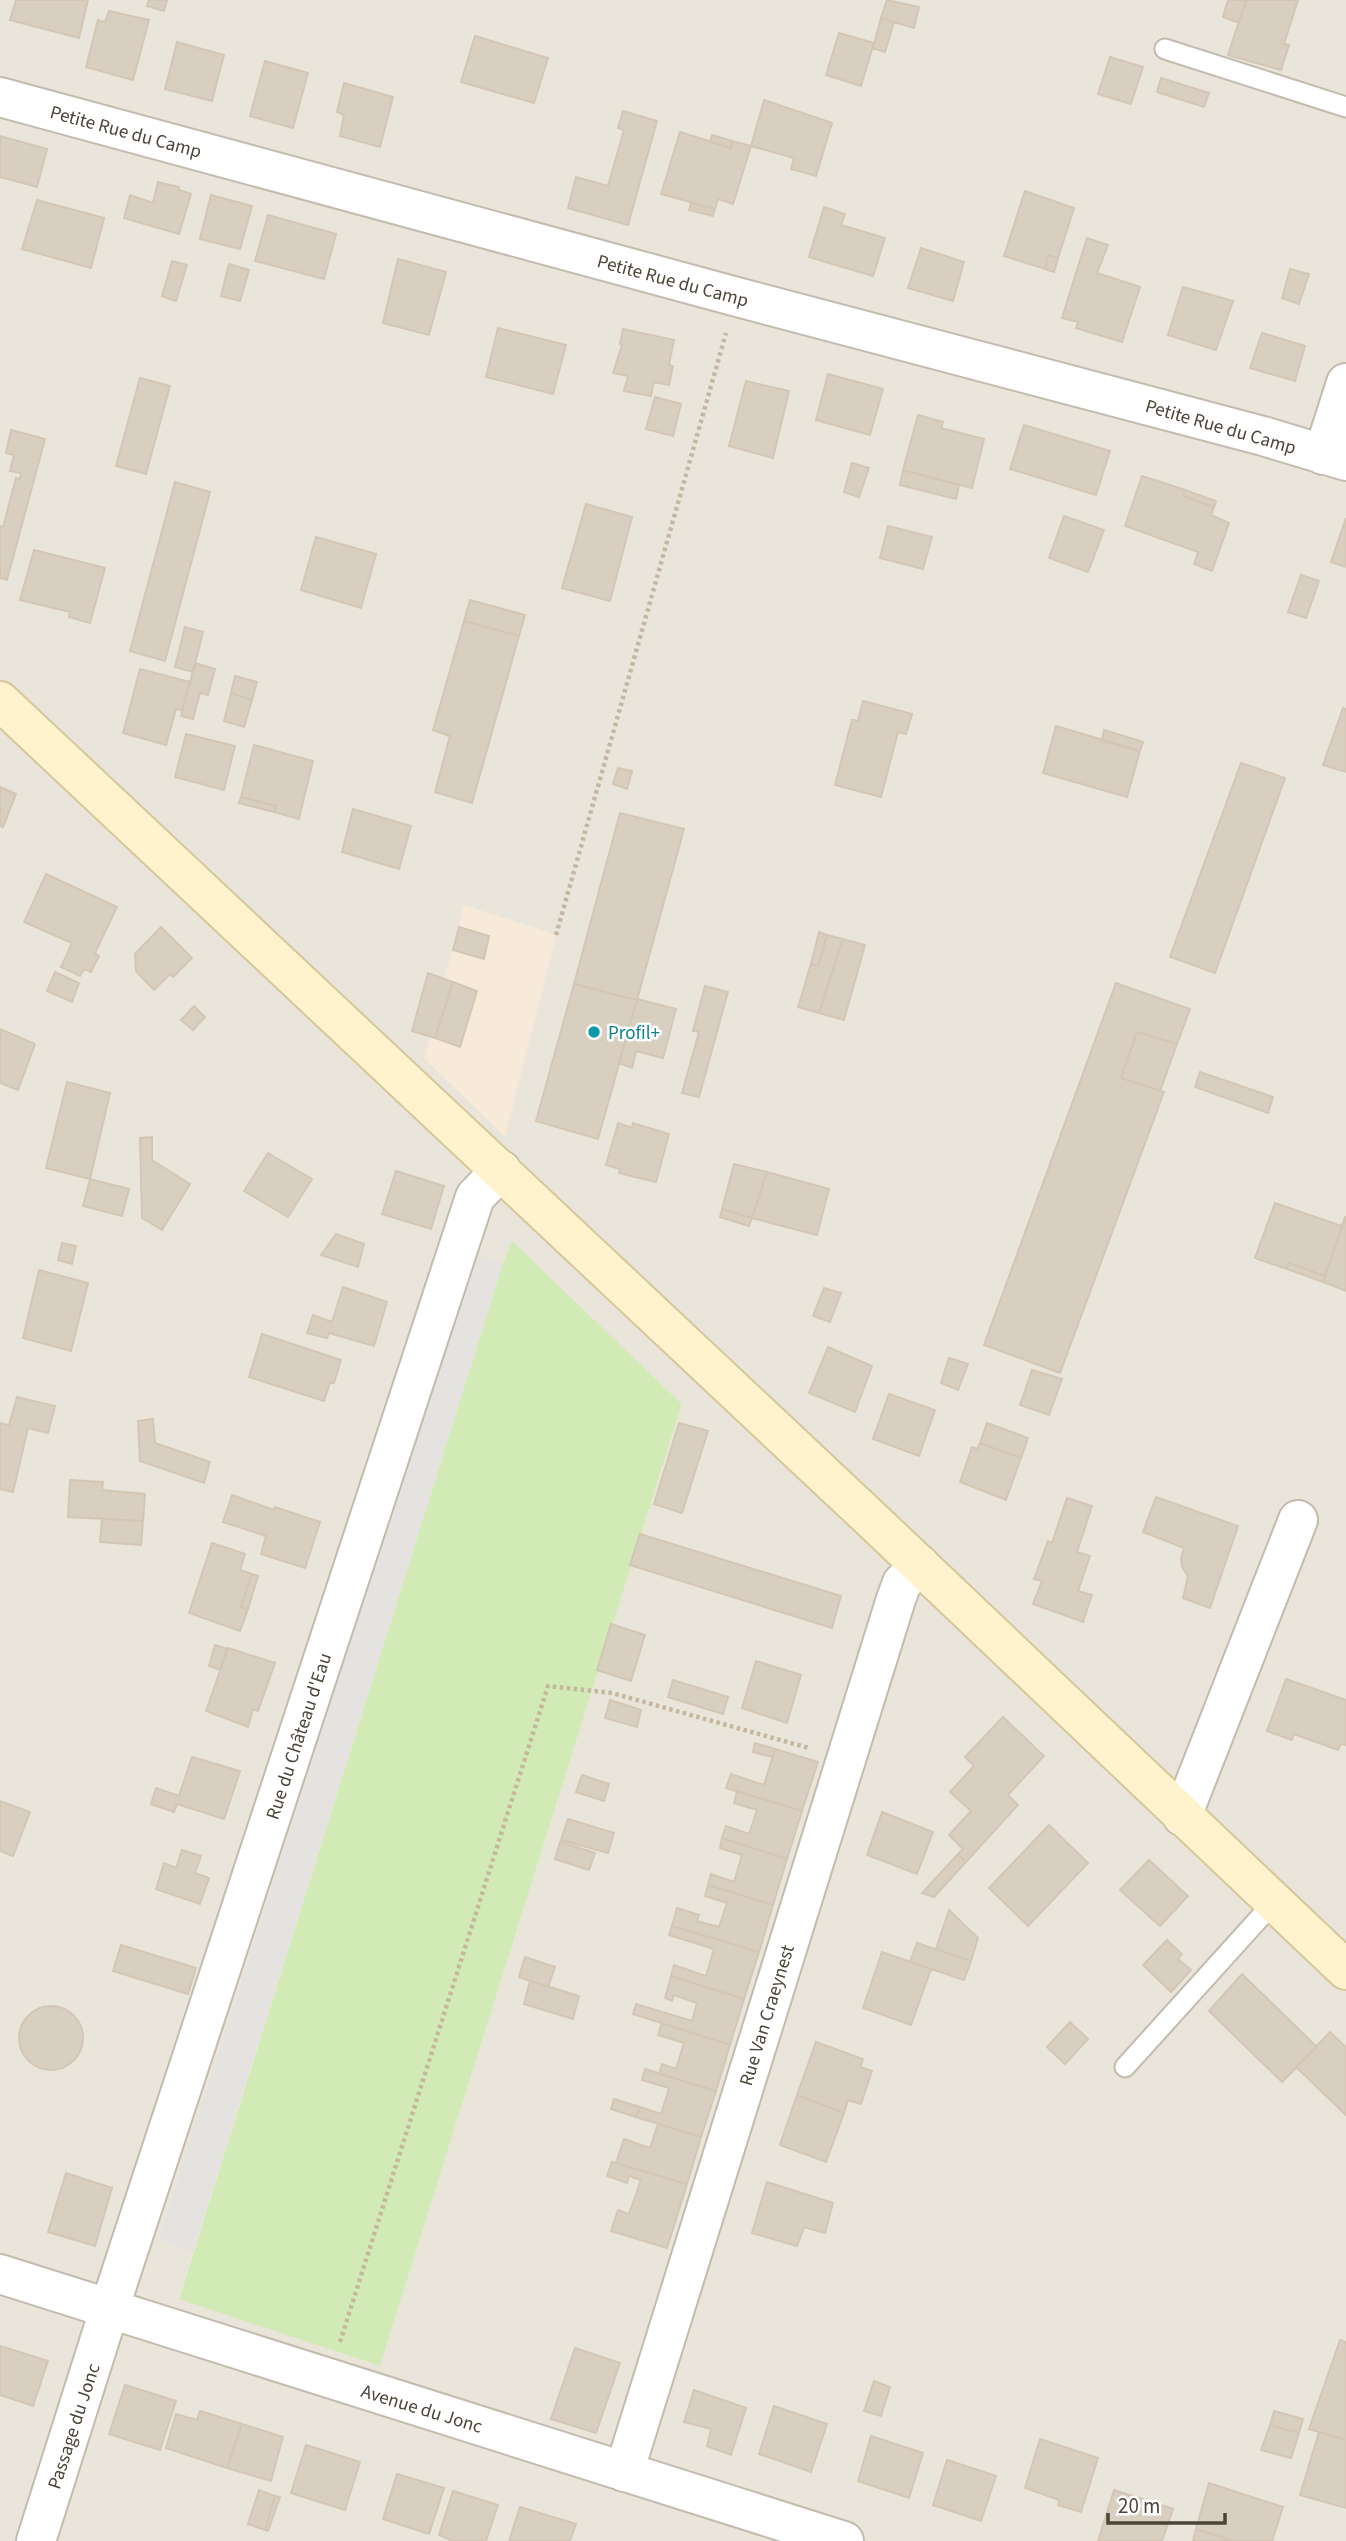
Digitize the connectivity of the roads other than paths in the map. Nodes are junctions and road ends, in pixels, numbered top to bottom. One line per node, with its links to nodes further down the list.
1 (1165, 49): 3 (lane)
2 (0, 97): 5 (street, Petite Rue du Camp)
3 (1346, 107)
4 (1346, 383): 5 (street)
5 (1334, 458)
6 (0, 701): 7 (main road)
7 (501, 1170): 9 (main road); 15 (street, Rue du Château d'Eau)
8 (1298, 1520): 10 (street)
9 (920, 1565): 10 (main road); 16 (street, Rue Van Craeynest)
10 (1182, 1815): 11 (main road)
11 (1274, 1902): 12 (main road); 13 (lane)
12 (1346, 1970)
13 (1125, 2067)
14 (0, 2274): 15 (street, Avenue du Jonc)
15 (111, 2310): 16 (street, Avenue du Jonc); 17 (street, Passage du Jonc)
16 (624, 2472): 18 (street, Avenue du Jonc)
17 (36, 2541)
18 (844, 2541)

